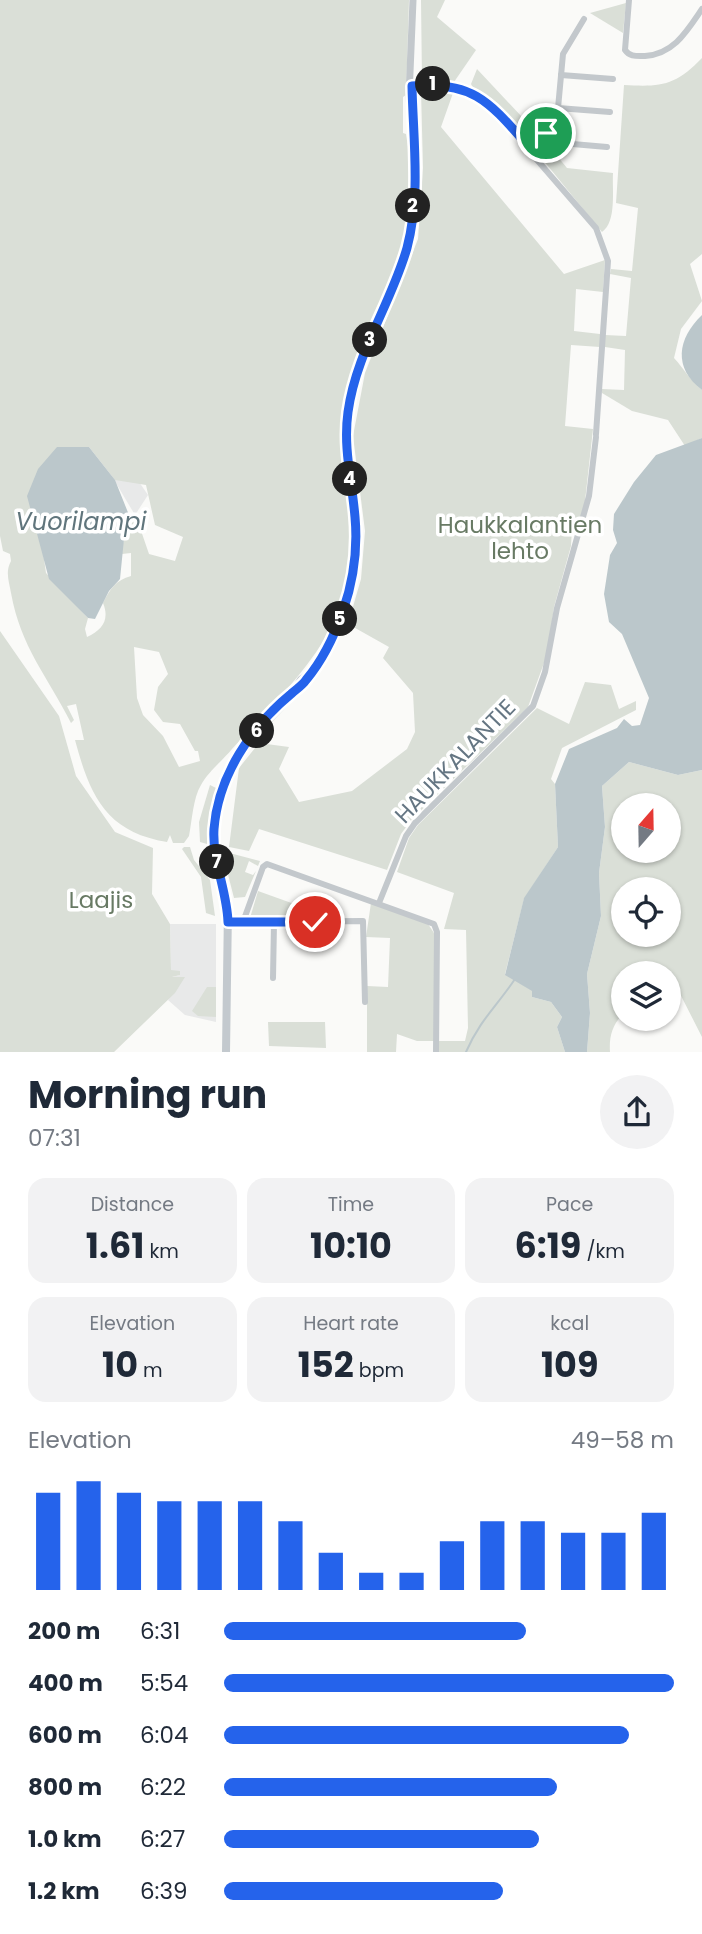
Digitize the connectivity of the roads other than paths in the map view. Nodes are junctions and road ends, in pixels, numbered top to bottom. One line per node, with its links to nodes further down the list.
1 (413, 0): 7 (street)
2 (629, 0): 3 (street)
3 (702, 9)
4 (584, 19): 5 (street)
5 (561, 75): 6 (street); 8 (street)
6 (613, 79)
7 (412, 88): 11 (street, HAUKKALANTIE); 13 (street)
8 (558, 108): 9 (street); 10 (street)
9 (610, 112)
10 (546, 133): 11 (street); 12 (street)
11 (529, 147): 15 (street, HAUKKALANTIE)
12 (607, 147)
13 (248, 741): 14 (main road)
14 (223, 889): 16 (main road); 19 (main road)
15 (379, 903): 17 (street); 23 (street)
16 (228, 922): 17 (street); 19 (main road)
17 (243, 922): 18 (street)
18 (274, 922): 20 (street); 21 (street)
19 (226, 951): 22 (main road)
20 (273, 978)
21 (365, 1002)
22 (226, 1052)
23 (436, 1052)

